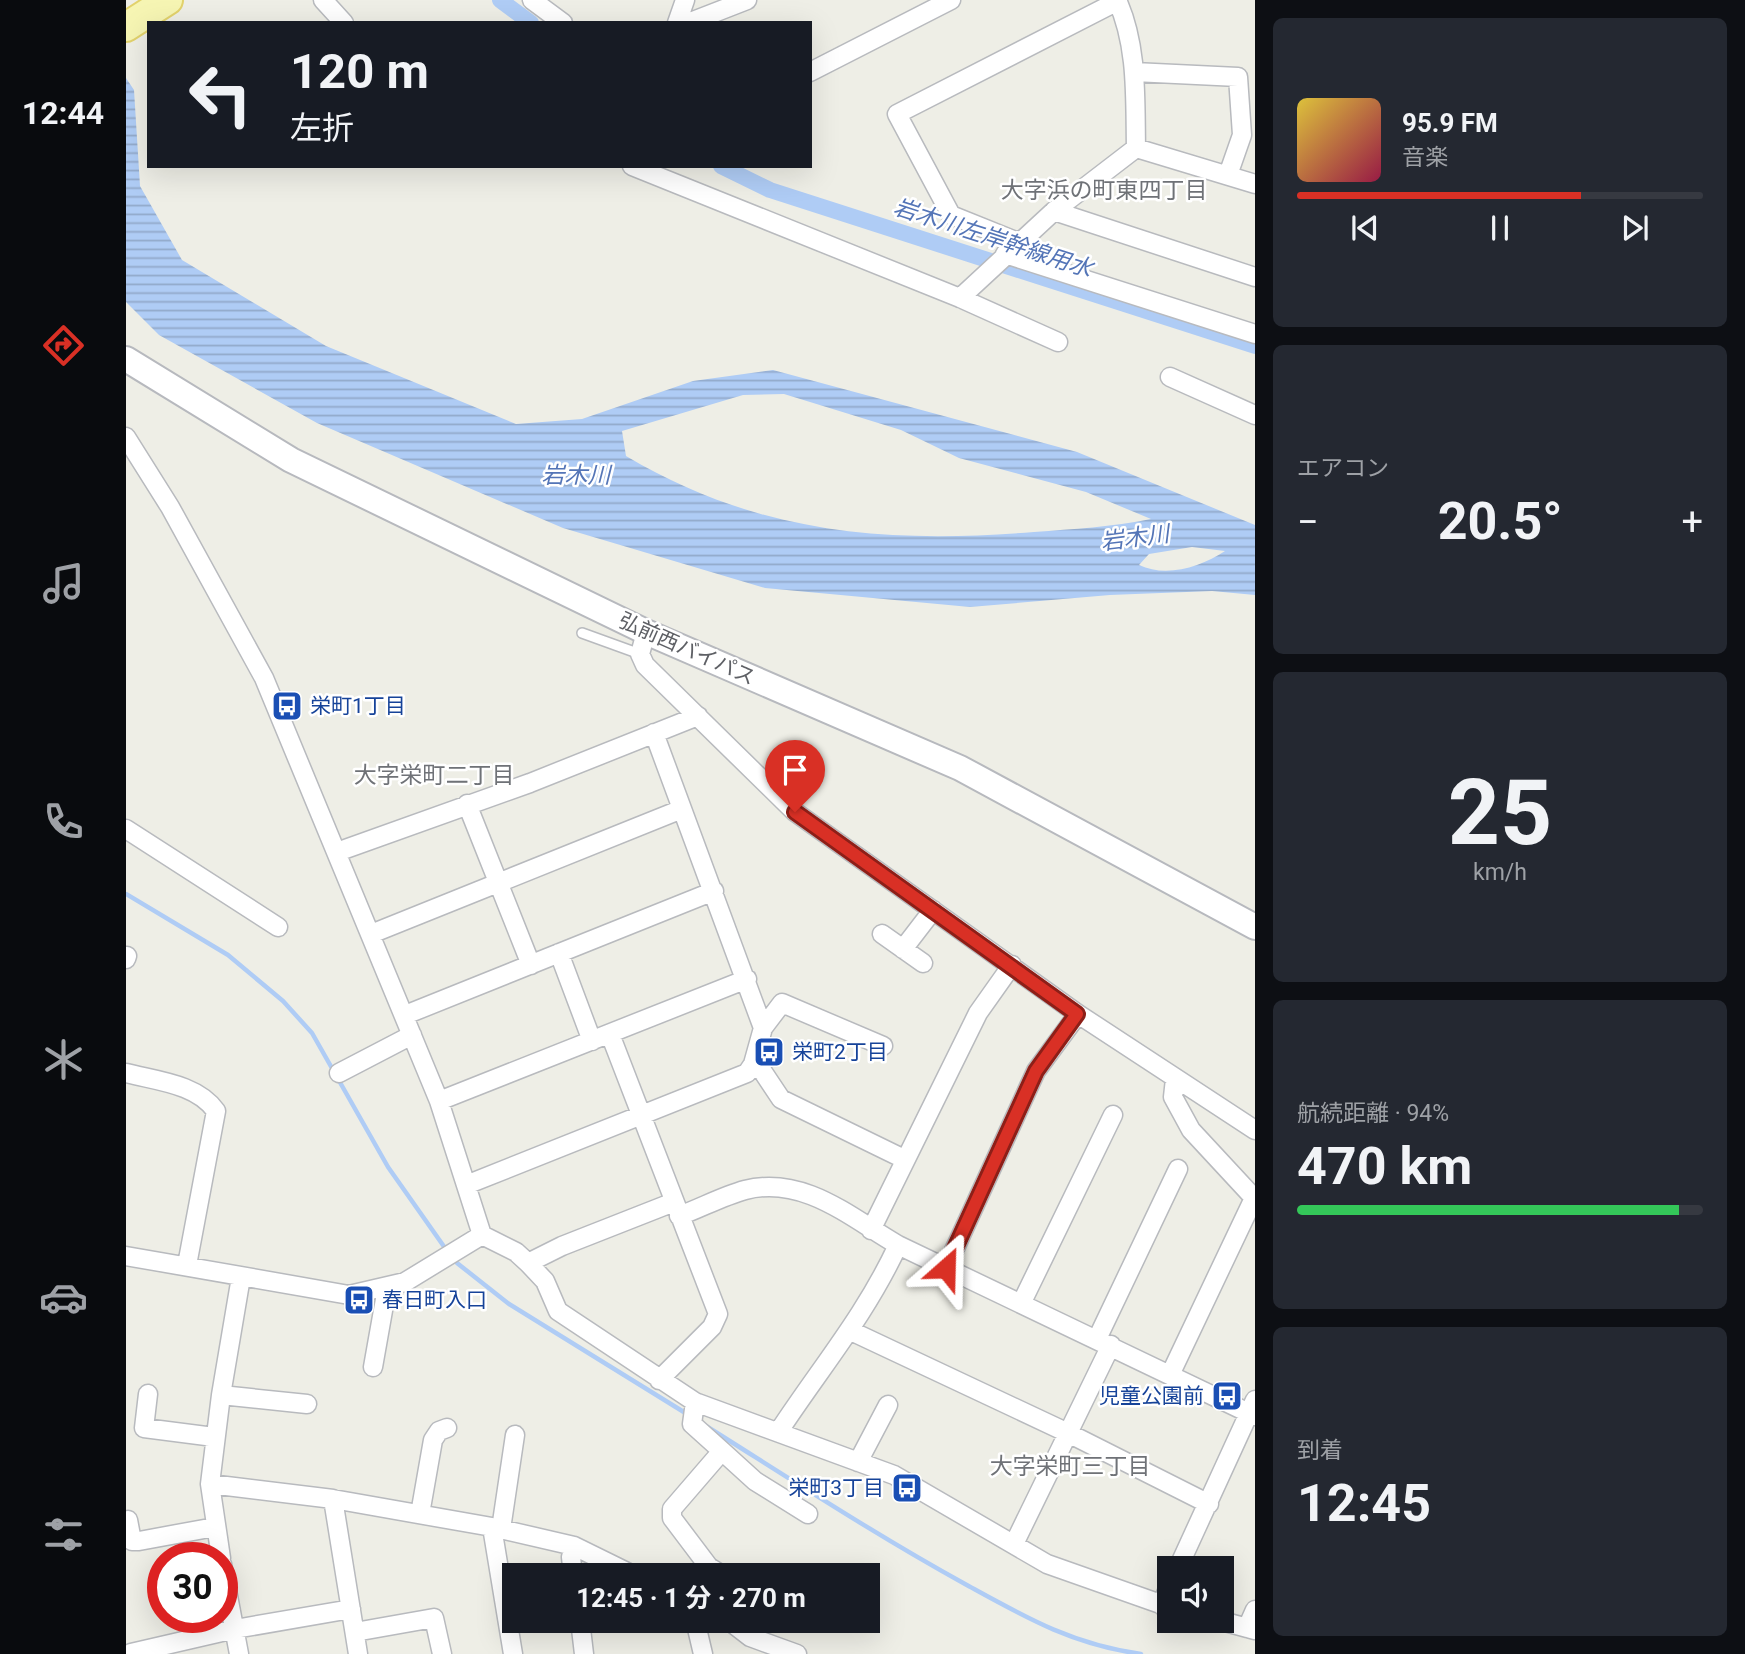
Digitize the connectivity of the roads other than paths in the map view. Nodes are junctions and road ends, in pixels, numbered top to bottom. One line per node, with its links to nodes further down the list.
1 (167, 0): 12 (main road)
2 (323, 0): 8 (street)
3 (532, 0): 9 (street)
4 (685, 0): 10 (street)
5 (747, 0): 11 (street)
6 (951, 0): 13 (street)
7 (1118, 0): 14 (street); 21 (street)
8 (342, 21)
9 (560, 21)
10 (678, 21)
11 (693, 21)
12 (126, 27)
13 (812, 71)
14 (1134, 72): 15 (street); 16 (street)
15 (1248, 110): 18 (street)
16 (1136, 148): 18 (street); 20 (street)
17 (637, 168): 23 (street)
18 (1228, 175): 19 (street)
19 (1255, 184)
20 (1054, 211): 21 (street); 22 (street)
21 (1004, 256): 23 (street); 24 (street)
22 (1255, 277)
23 (960, 298): 25 (street)
24 (1255, 334)
25 (1058, 342)
26 (126, 359): 31 (street, 弘前西バイパス)
27 (1170, 377): 28 (street)
28 (1255, 415)
29 (126, 437): 37 (street)
30 (582, 633): 31 (lane)
31 (643, 643): 32 (street); 42 (street, 弘前西バイパス)
32 (698, 716): 33 (street); 40 (street)
33 (654, 733): 34 (street); 35 (street)
34 (467, 804): 37 (street); 38 (street)
35 (682, 809): 38 (street); 39 (street)
36 (126, 830): 41 (street)
37 (337, 852): 43 (street)
38 (498, 883): 43 (street); 48 (street)
39 (714, 891): 46 (street); 50 (street)
40 (933, 910): 45 (street); 49 (street)
41 (278, 927)
42 (1255, 927)
43 (371, 934): 52 (street)
44 (882, 934): 45 (street)
45 (903, 949): 47 (street)
46 (559, 953): 48 (street); 56 (street)
47 (923, 963)
48 (531, 965): 52 (street)
49 (1012, 965): 51 (street); 66 (street)
50 (747, 979): 53 (street); 54 (street)
51 (1077, 1014): 61 (street); 77 (street)
52 (405, 1015): 55 (street)
53 (764, 1028): 57 (street); 58 (street)
54 (610, 1034): 56 (street); 63 (street)
55 (412, 1035): 60 (street); 62 (street)
56 (592, 1041): 62 (street)
57 (883, 1046)
58 (753, 1064): 63 (street); 66 (street)
59 (126, 1073): 76 (street)
60 (339, 1073)
61 (1175, 1079): 65 (street); 69 (street)
62 (439, 1101): 68 (street)
63 (640, 1115): 68 (street); 70 (street)
64 (1114, 1115): 80 (street)
65 (1255, 1130)
66 (904, 1159): 71 (street)
67 (1178, 1169): 82 (street)
68 (466, 1185): 72 (street)
69 (1254, 1199): 84 (street)
70 (677, 1209): 71 (street); 75 (street); 85 (street)
71 (871, 1230): 73 (street)
72 (482, 1235): 75 (street); 79 (street)
73 (898, 1245): 77 (street); 81 (street)
74 (126, 1256): 76 (street)
75 (528, 1263): 85 (street)
76 (187, 1265): 78 (street)
77 (946, 1268): 80 (street)
78 (241, 1277): 79 (street); 87 (street)
79 (387, 1288): 83 (street)
80 (1021, 1304): 82 (street)
81 (851, 1331): 93 (street); 94 (street)
82 (1104, 1342): 84 (street); 94 (street)
83 (373, 1367)
84 (1170, 1375): 90 (street)
85 (659, 1380): 91 (street)
86 (148, 1394): 96 (street)
87 (221, 1395): 88 (street); 96 (street)
88 (307, 1404)
89 (888, 1405): 98 (street)
90 (1253, 1409): 101 (street)
91 (693, 1412): 93 (street); 97 (street)
92 (447, 1428): 102 (street)
93 (779, 1431): 98 (street)
94 (1068, 1433): 101 (street); 108 (street)
95 (515, 1435): 106 (street)
96 (214, 1437): 99 (street)
97 (722, 1451): 103 (street); 113 (street)
98 (858, 1462): 108 (street)
99 (210, 1484): 100 (street); 105 (street)
100 (333, 1499): 102 (street); 115 (street)
101 (1209, 1504): 110 (street)
102 (420, 1514): 106 (street)
103 (808, 1514)
104 (128, 1520): 105 (street)
105 (215, 1527): 107 (street)
106 (496, 1528): 109 (street); 130 (street)
107 (218, 1542)
108 (1014, 1544): 114 (street)
109 (574, 1546): 111 (street); 112 (street)
110 (1184, 1556)
111 (572, 1563)
112 (609, 1563)
113 (706, 1563)
114 (1157, 1603)
115 (351, 1609): 118 (street); 120 (street)
116 (1255, 1610): 119 (street)
117 (1234, 1624): 119 (street)
118 (238, 1628)
119 (1251, 1629)
120 (355, 1632): 128 (street); 129 (street)
121 (218, 1633): 126 (street)
122 (236, 1633): 127 (street)
123 (582, 1633): 131 (street)
124 (698, 1633): 132 (street)
125 (745, 1633): 133 (street)
126 (131, 1653)
127 (239, 1654)
128 (358, 1654)
129 (442, 1654)
130 (513, 1654)
131 (584, 1654)
132 (703, 1654)
133 (797, 1654)

